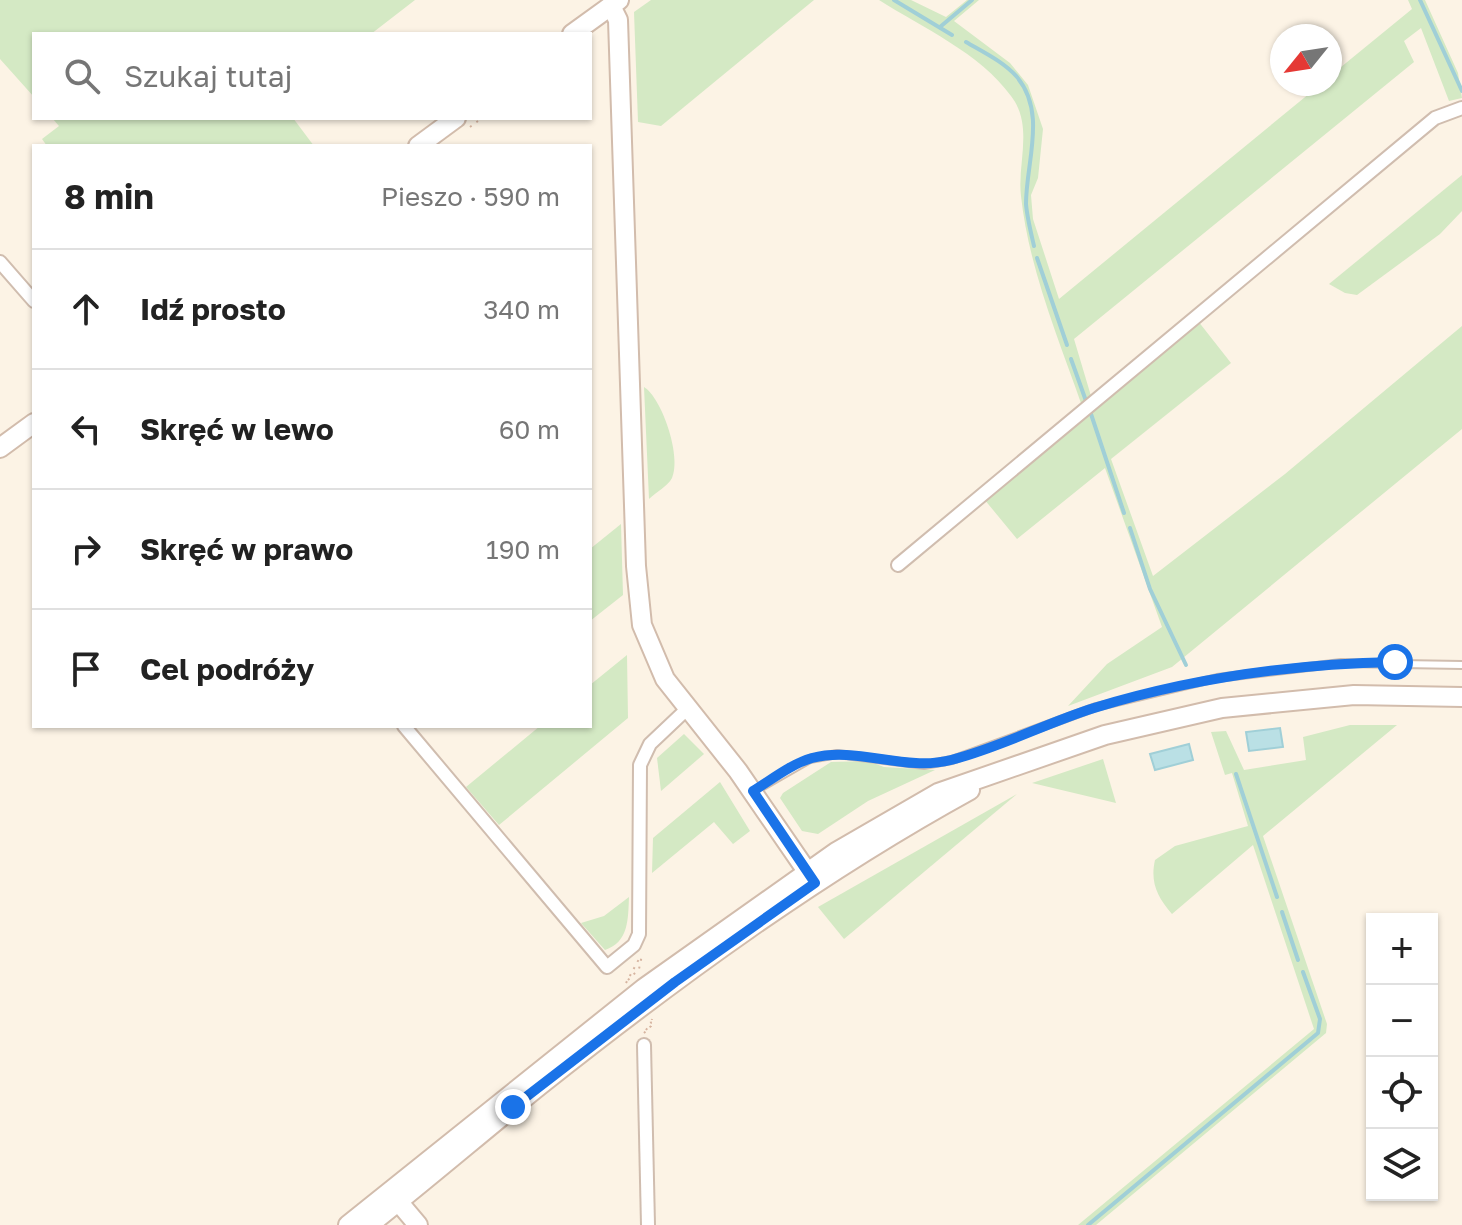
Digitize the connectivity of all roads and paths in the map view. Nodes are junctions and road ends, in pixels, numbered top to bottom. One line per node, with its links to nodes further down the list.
1 (615, 3): 2 (main road); 13 (main road)
2 (575, 32)
3 (1462, 108): 10 (street)
4 (453, 120): 5 (main road)
5 (421, 144)
6 (0, 262): 7 (street)
7 (32, 299)
8 (32, 424): 9 (main road)
9 (0, 448)
10 (898, 565)
11 (1462, 665): 15 (lane)
12 (1462, 697): 16 (main road)
13 (687, 709): 15 (main road); 17 (street)
14 (406, 728): 17 (street)
15 (753, 791): 16 (main road)
16 (811, 877): 21 (main road)
17 (636, 941): 18 (path)
18 (629, 986)
19 (646, 1010): 20 (path)
20 (644, 1048): 25 (street)
21 (394, 1196): 22 (main road); 23 (main road); 24 (main road)
22 (348, 1225)
23 (369, 1225)
24 (418, 1225)
25 (648, 1225)

